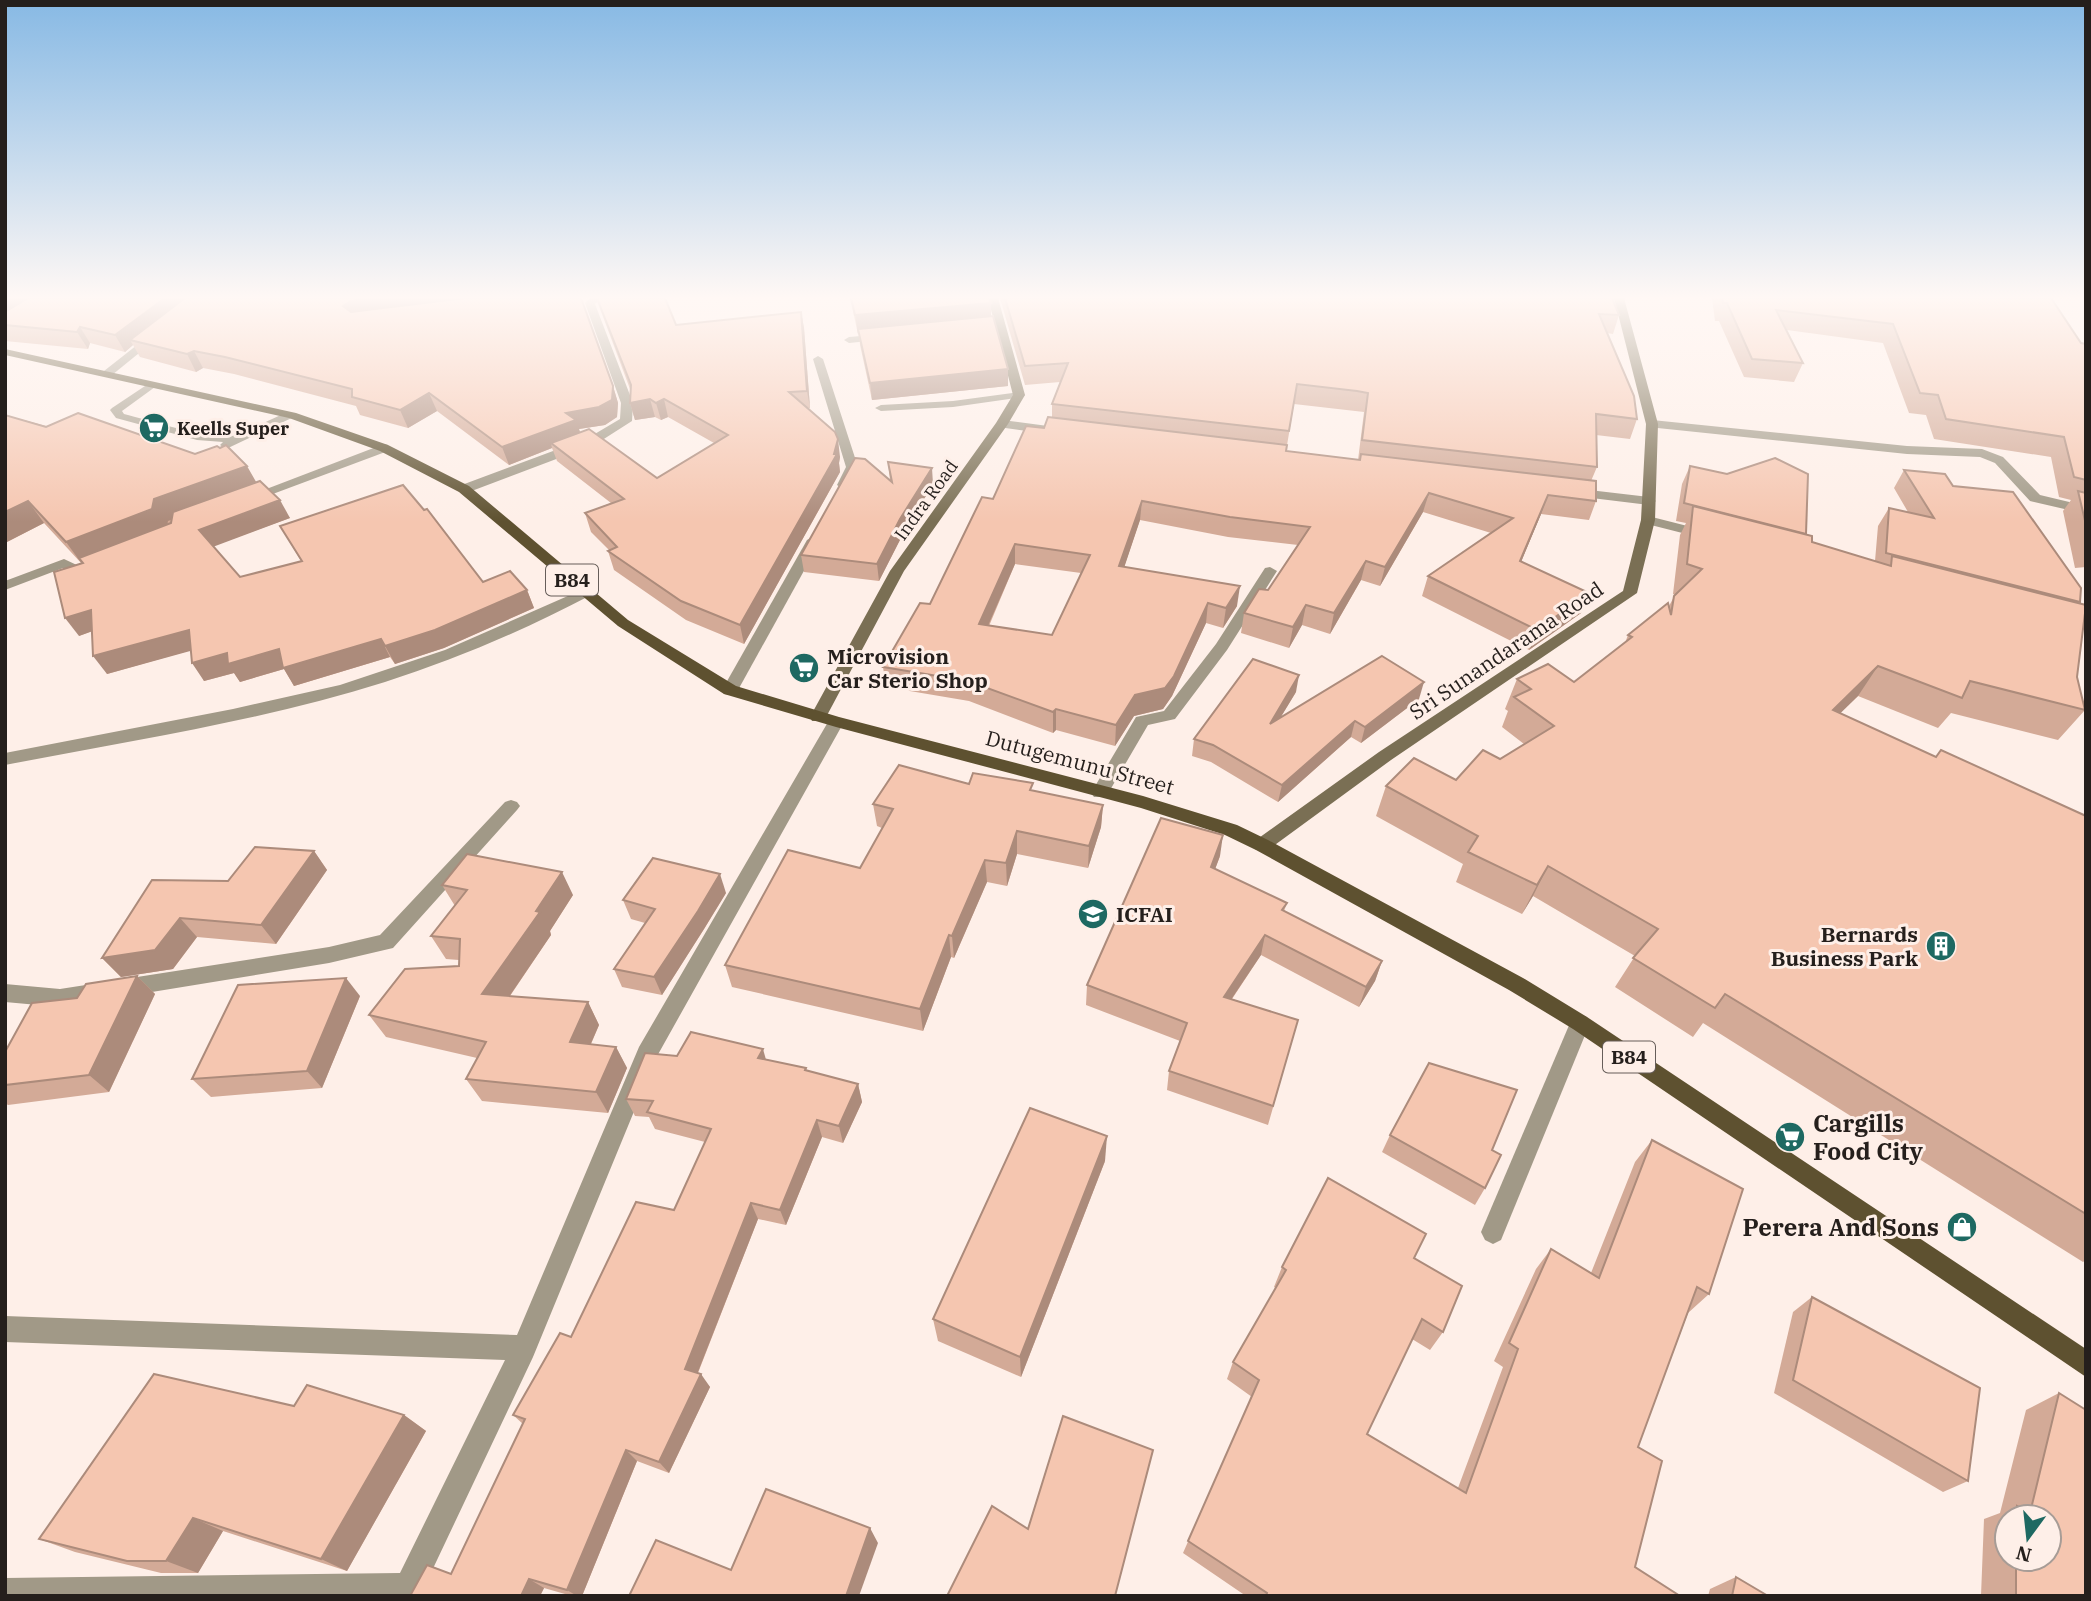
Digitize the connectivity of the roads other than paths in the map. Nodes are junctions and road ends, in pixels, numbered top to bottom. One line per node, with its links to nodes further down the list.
1 (108, 373): 6 (main road, Dutugemunu Street / B84)
2 (617, 373): 16 (street)
3 (822, 373): 18 (street)
4 (1012, 373): 7 (street)
5 (1638, 373): 11 (street, Sri Sunandarama Road)
6 (151, 385): 9 (main road, Dutugemunu Street / B84); 13 (street)
7 (1019, 394): 8 (street); 10 (street, Indra Road)
8 (881, 408)
9 (292, 415): 13 (street); 14 (main road, Dutugemunu Street / B84)
10 (1002, 424): 12 (street); 30 (street, Indra Road)
11 (1651, 424): 19 (street, Sri Sunandarama Road); 21 (street)
12 (1057, 431)
13 (234, 439): 15 (street)
14 (384, 448): 16 (main road, Dutugemunu Street / B84); 20 (street)
15 (214, 454)
16 (464, 489): 28 (main road, Dutugemunu Street / B84)
17 (1555, 490): 19 (street)
18 (836, 498)
19 (1649, 501): 22 (street, Sri Sunandarama Road)
20 (236, 503)
21 (2086, 510)
22 (1648, 520): 24 (street); 34 (street, Sri Sunandarama Road)
23 (820, 530): 29 (street)
24 (1715, 537)
25 (105, 562): 27 (street)
26 (1270, 571): 32 (street)
27 (5, 586)
28 (586, 592): 29 (main road, Dutugemunu Street / B84); 31 (street)
29 (730, 690): 30 (main road, Dutugemunu Street / B84)
30 (827, 720): 32 (main road, Dutugemunu Street / B84); 39 (street)
31 (5, 759)
32 (1100, 793): 34 (main road, Dutugemunu Street / B84)
33 (511, 806): 35 (street)
34 (1262, 845): 36 (main road, Dutugemunu Street / B84)
35 (5, 993)
36 (1580, 1024): 37 (street); 40 (main road, Dutugemunu Street / B84)
37 (1493, 1232)
38 (5, 1329): 39 (street)
39 (524, 1348): 41 (street)
40 (2086, 1364)
41 (5, 1592)

